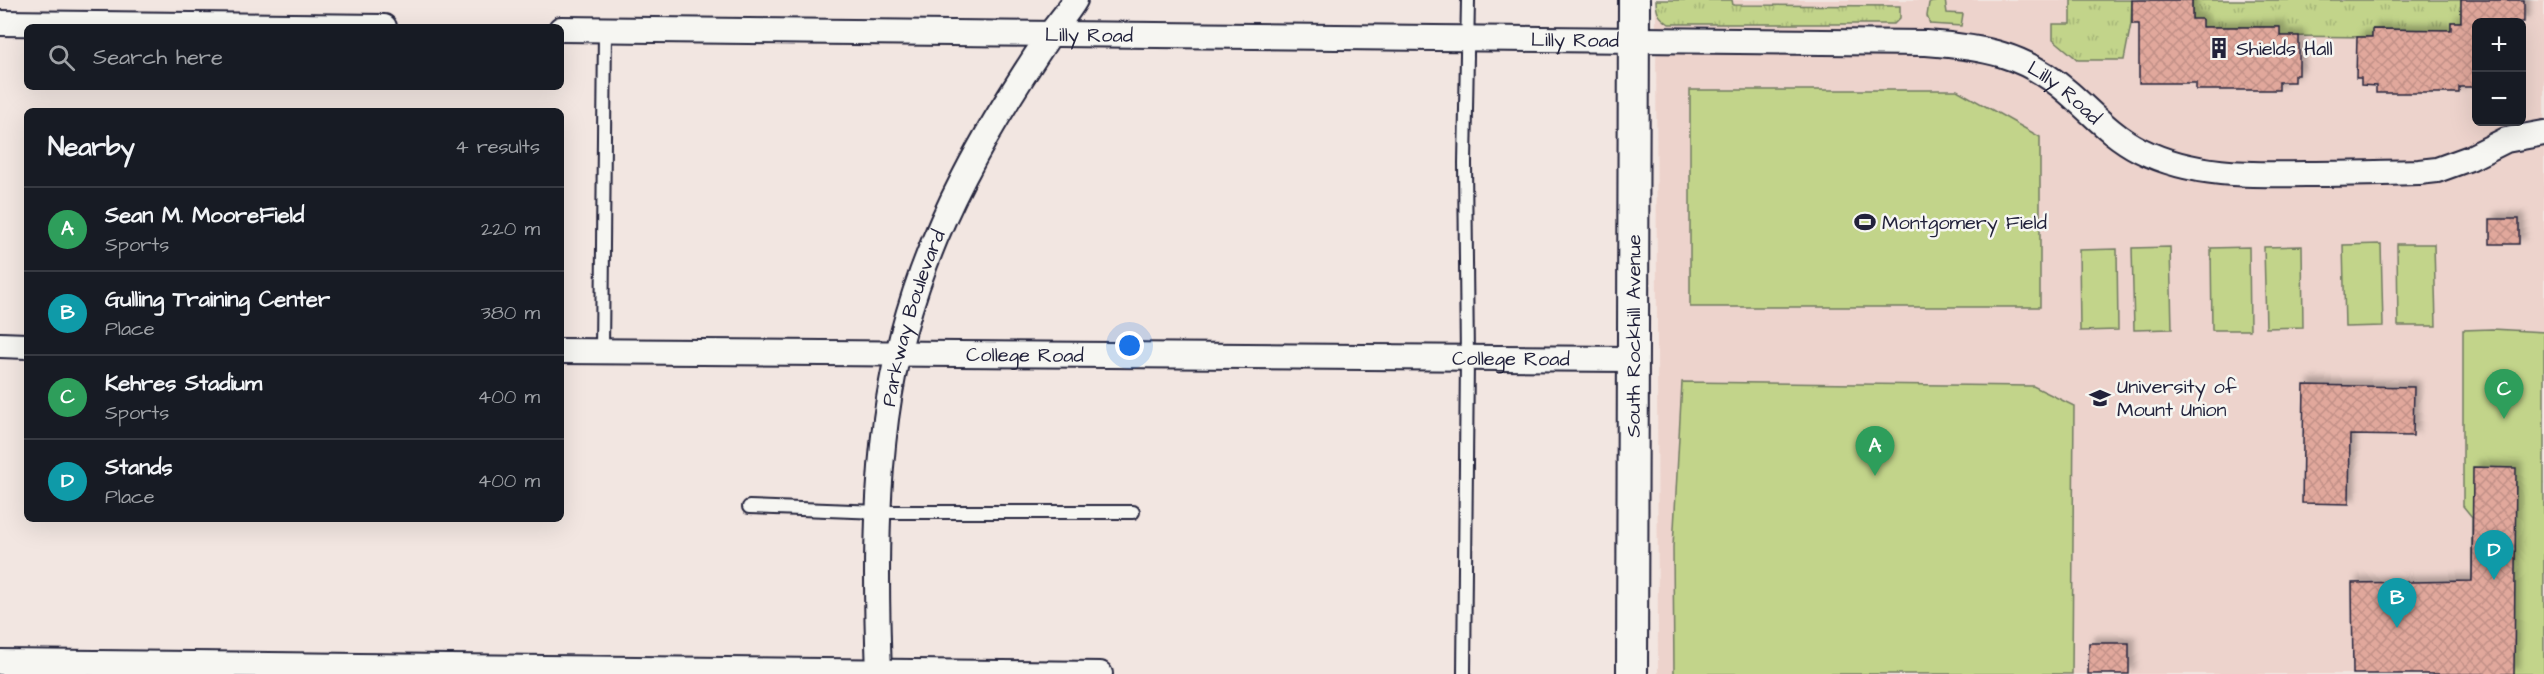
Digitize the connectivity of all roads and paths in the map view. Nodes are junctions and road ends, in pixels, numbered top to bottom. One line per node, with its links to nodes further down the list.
1 (1075, 0): 8 (street, Parkway Boulevard)
2 (1468, 0): 9 (lane)
3 (1634, 0): 10 (street, South Rockhill Avenue)
4 (0, 22): 5 (street)
5 (154, 24)
6 (564, 29): 7 (street, Lilly Road)
7 (605, 30): 8 (street, Lilly Road); 15 (lane)
8 (1051, 34): 9 (street, Lilly Road); 16 (street, Parkway Boulevard)
9 (1468, 39): 10 (street, Lilly Road); 17 (lane)
10 (1634, 40): 11 (street, Lilly Road); 18 (street, South Rockhill Avenue)
11 (2544, 133)
12 (0, 345): 13 (street)
13 (24, 346)
14 (564, 351): 15 (street, College Road)
15 (602, 352): 16 (street, College Road)
16 (899, 355): 17 (street, College Road); 20 (street, Parkway Boulevard)
17 (1467, 359): 18 (street, College Road); 25 (lane)
18 (1633, 359): 26 (street, South Rockhill Avenue)
19 (749, 507): 20 (lane)
20 (879, 512): 21 (lane); 23 (street, Parkway Boulevard)
21 (1133, 512)
22 (0, 662): 23 (street)
23 (879, 673): 24 (street)
24 (1100, 674)
25 (1464, 674)
26 (1632, 674)

